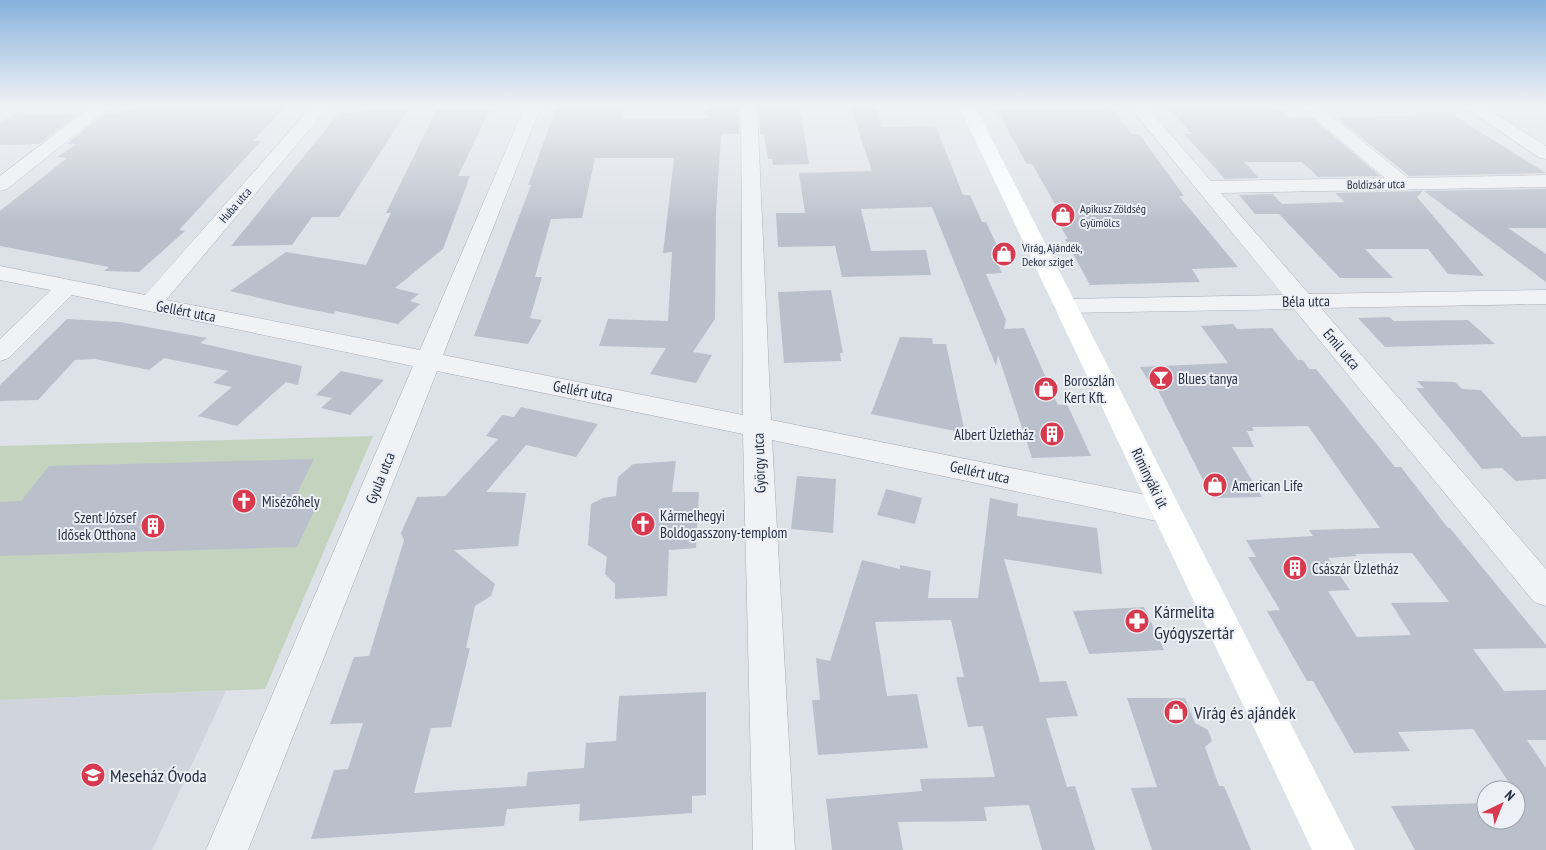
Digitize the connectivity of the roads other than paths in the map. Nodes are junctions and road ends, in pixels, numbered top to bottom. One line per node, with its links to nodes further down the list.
1 (51, 146): 11 (street)
2 (287, 146): 18 (street, Huba utca)
3 (517, 146): 21 (street, Gyula utca)
4 (750, 146): 22 (street, György utca)
5 (986, 146): 19 (main road, Riminyáki út)
6 (1170, 146): 13 (street, Emil utca)
7 (1357, 146): 12 (street)
8 (1533, 146): 9 (street)
9 (1546, 154)
10 (1546, 181): 12 (street, Boldizsár utca)
11 (0, 184)
12 (1404, 184): 13 (street, Boldizsár utca)
13 (1205, 188): 17 (street, Emil utca)
14 (0, 273): 15 (street, Gellért utca)
15 (68, 286): 18 (street, Gellért utca); 20 (street)
16 (1546, 297): 17 (street, Béla utca)
17 (1301, 300): 19 (street, Béla utca); 24 (street, Emil utca)
18 (150, 304): 21 (street, Gellért utca)
19 (1065, 306): 23 (main road, Riminyáki út)
20 (0, 353)
21 (428, 360): 22 (street, Gellért utca); 25 (street, Gyula utca)
22 (757, 427): 23 (street, Gellért utca); 26 (street, György utca)
23 (1166, 511): 27 (main road, Riminyáki út)
24 (1543, 585)
25 (227, 850)
26 (774, 850)
27 (1334, 850)

